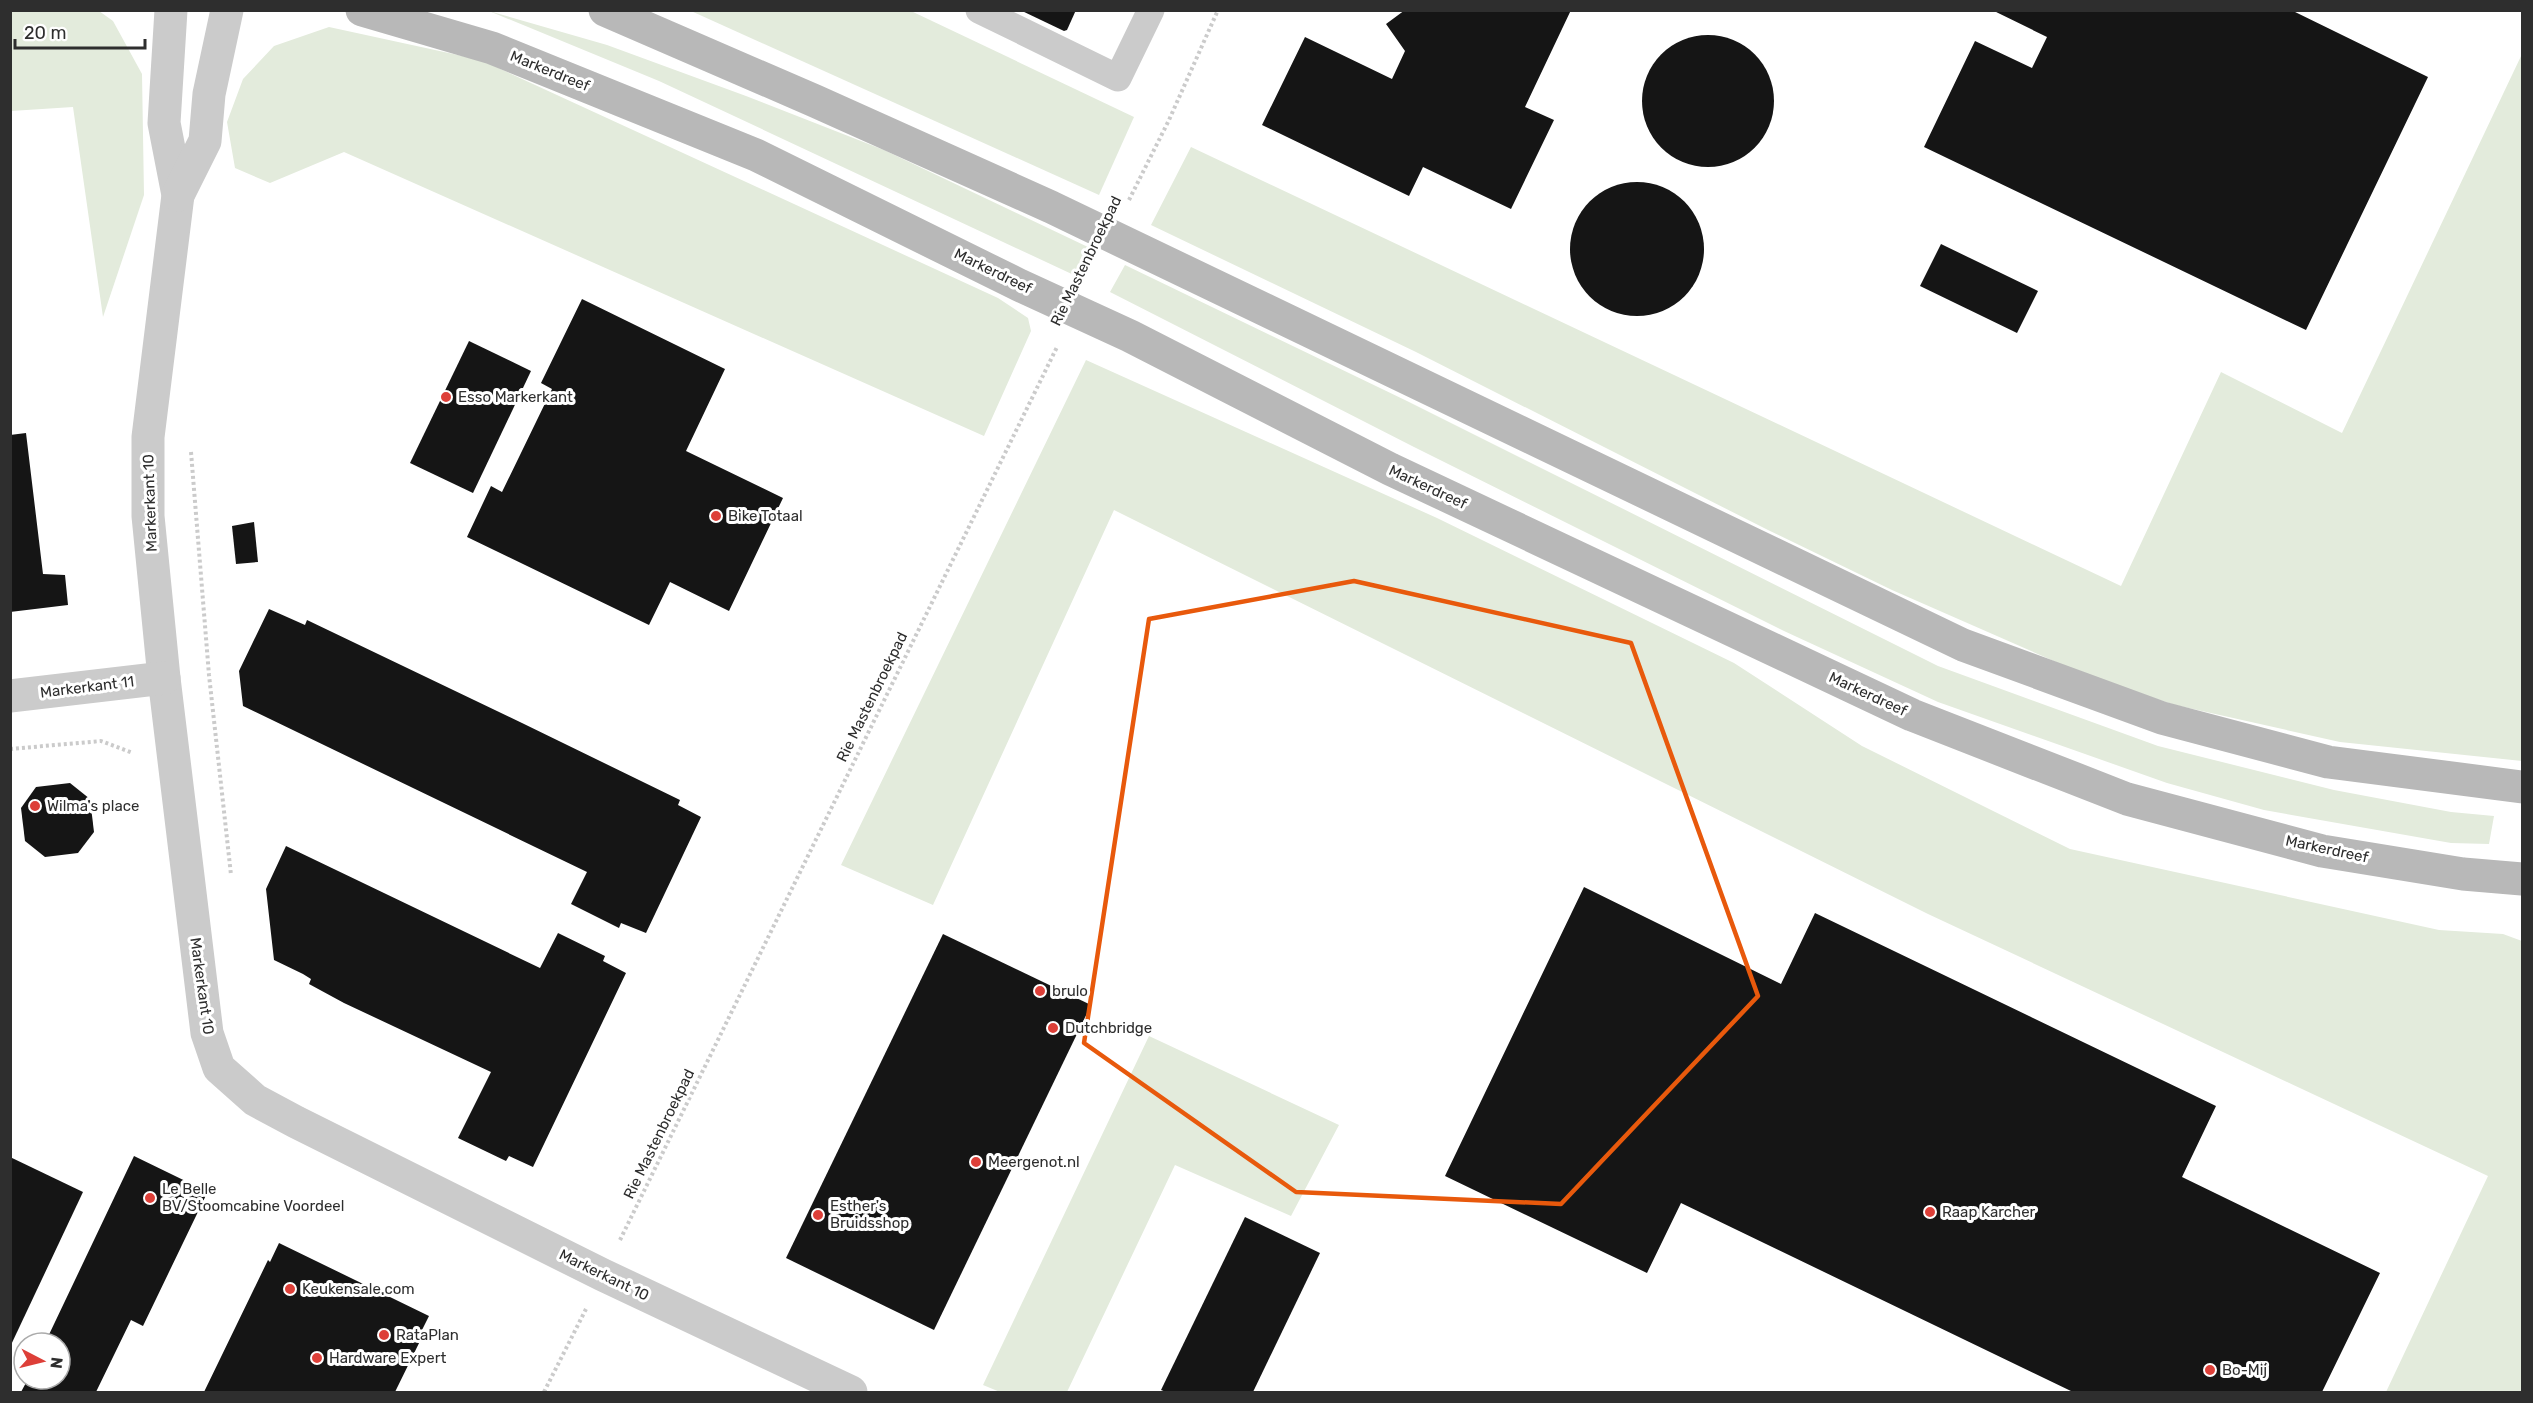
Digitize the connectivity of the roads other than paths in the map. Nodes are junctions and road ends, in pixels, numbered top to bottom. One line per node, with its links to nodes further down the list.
1 (171, 10): 7 (street, Markerkant 10)
2 (227, 10): 7 (street, Markerkant 10)
3 (362, 10): 11 (main road, Markerdreef)
4 (605, 10): 10 (main road)
5 (979, 10): 6 (lane)
6 (1151, 10)
7 (178, 195): 8 (street, Markerkant 10)
8 (164, 678): 9 (street, Markerkant 11); 12 (street, Markerkant 10)
9 (10, 696)
10 (2523, 787)
11 (2523, 879)
12 (851, 1392)

